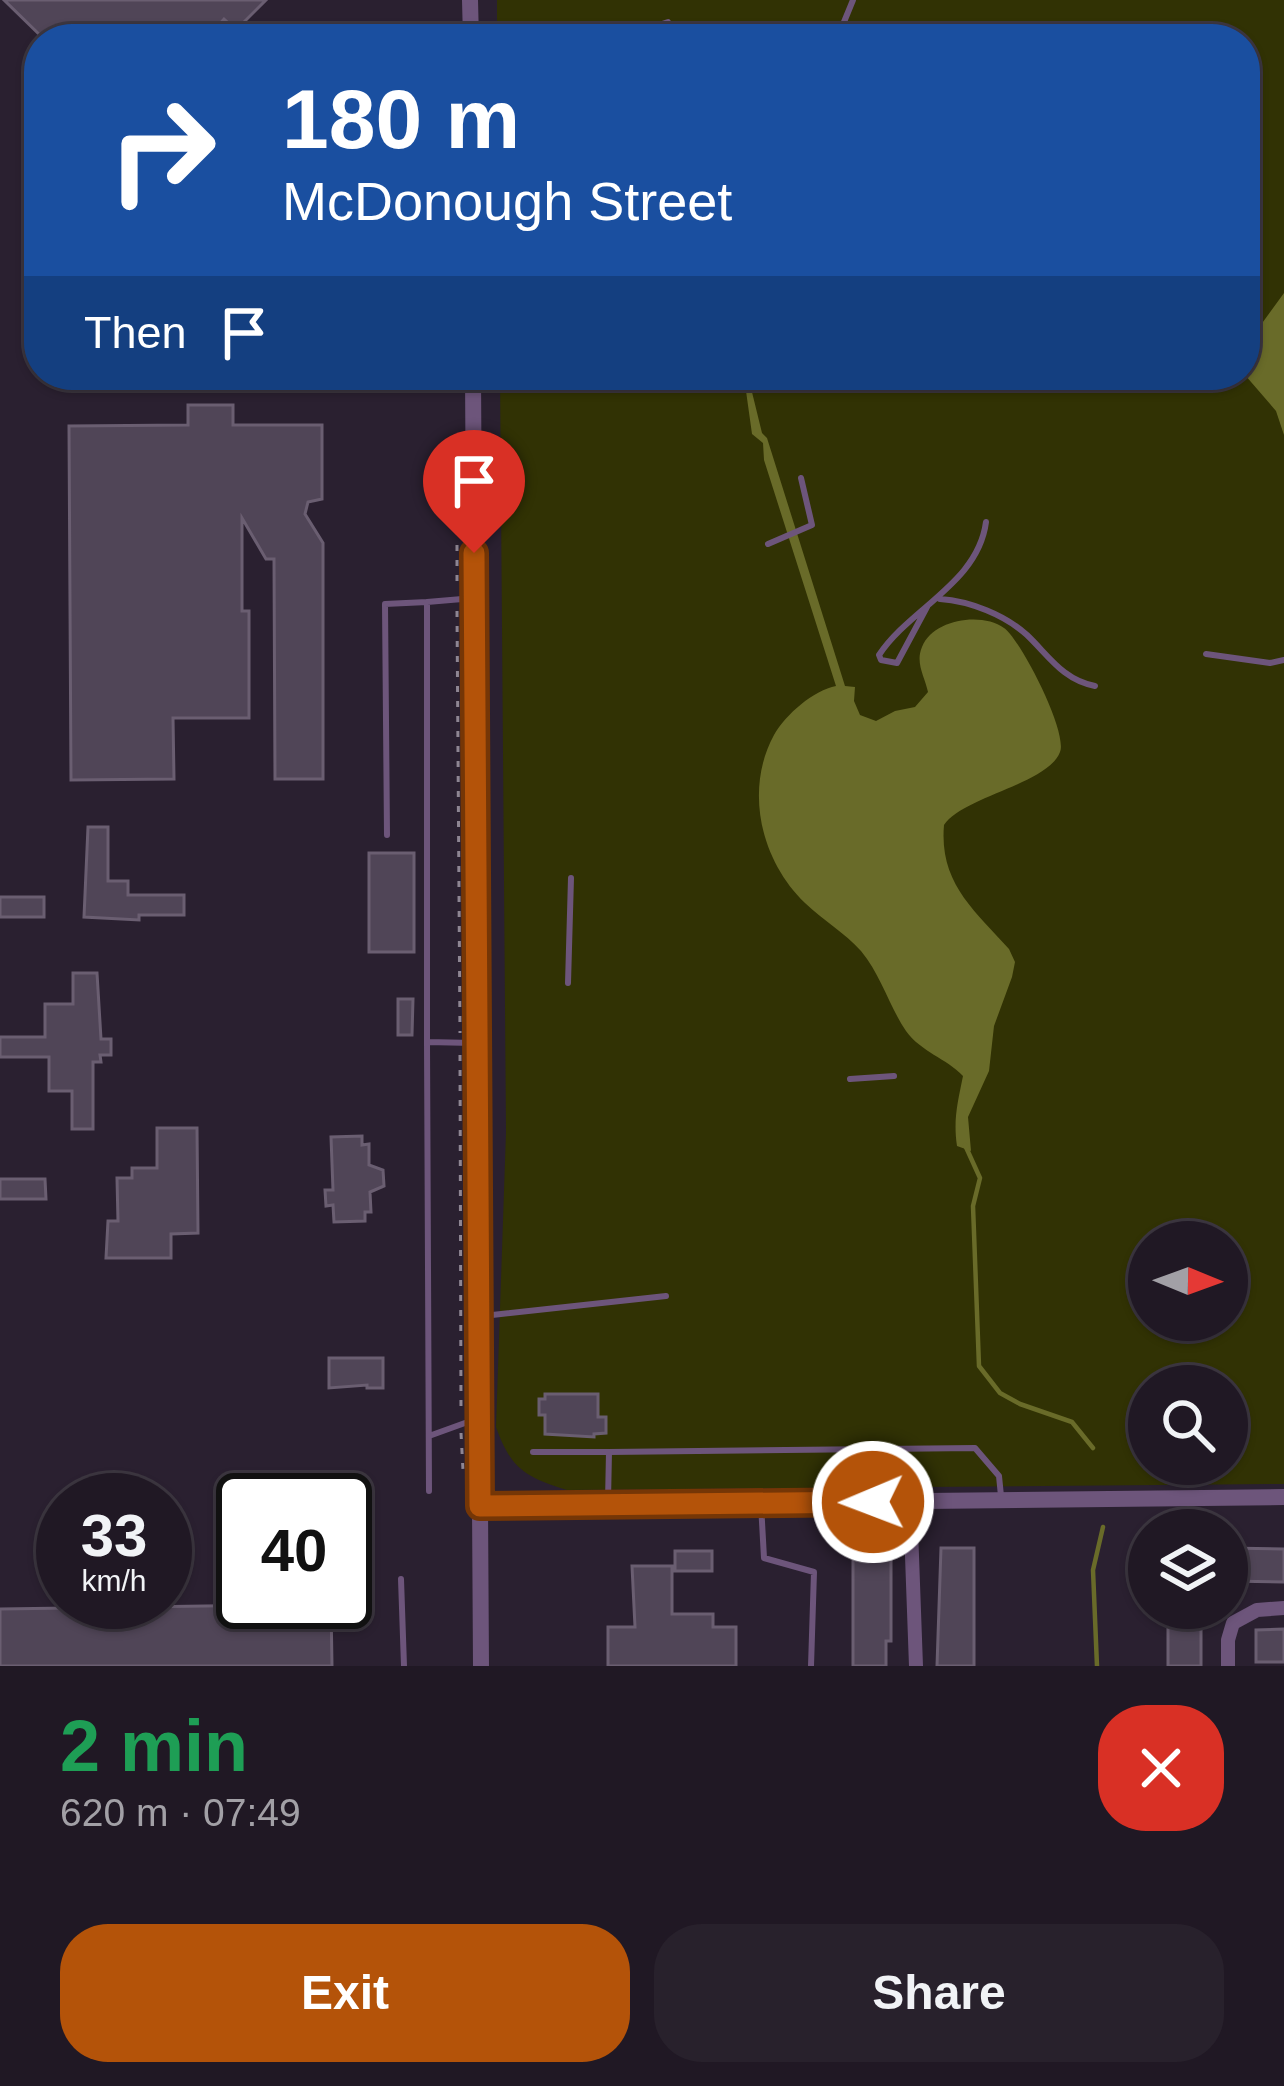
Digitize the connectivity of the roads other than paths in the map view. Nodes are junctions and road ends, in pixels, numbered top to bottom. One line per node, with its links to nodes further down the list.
1 (668, 22): 2 (lane)
2 (662, 24)
3 (473, 390): 7 (street)
4 (801, 478): 6 (lane)
5 (986, 522): 8 (lane)
6 (768, 544)
7 (466, 598): 9 (lane); 18 (street)
8 (936, 599): 10 (lane); 13 (lane)
9 (428, 602): 14 (lane); 17 (lane)
10 (927, 607): 10 (lane)
11 (1206, 654): 12 (lane)
12 (1284, 661)
13 (1095, 686)
14 (387, 835)
15 (571, 878): 16 (lane)
16 (568, 983)
17 (427, 1042): 18 (lane); 24 (lane)
18 (468, 1043): 22 (street)
19 (894, 1076): 20 (lane)
20 (850, 1079)
21 (666, 1296): 22 (lane)
22 (479, 1317): 23 (street)
23 (480, 1418): 24 (lane); 33 (street)
24 (429, 1436): 27 (lane)
25 (532, 1452): 26 (lane)
26 (609, 1452): 29 (lane); 32 (lane)
27 (429, 1491)
28 (1284, 1498): 29 (street)
29 (1002, 1500): 30 (street)
30 (910, 1501): 31 (street); 39 (street)
31 (761, 1503): 32 (street); 38 (lane)
32 (608, 1505): 33 (street)
33 (480, 1506): 37 (street)
34 (401, 1579): 36 (lane)
35 (1284, 1608): 40 (street)
36 (404, 1666)
37 (482, 1666)
38 (812, 1666)
39 (916, 1666)
40 (1228, 1666)

